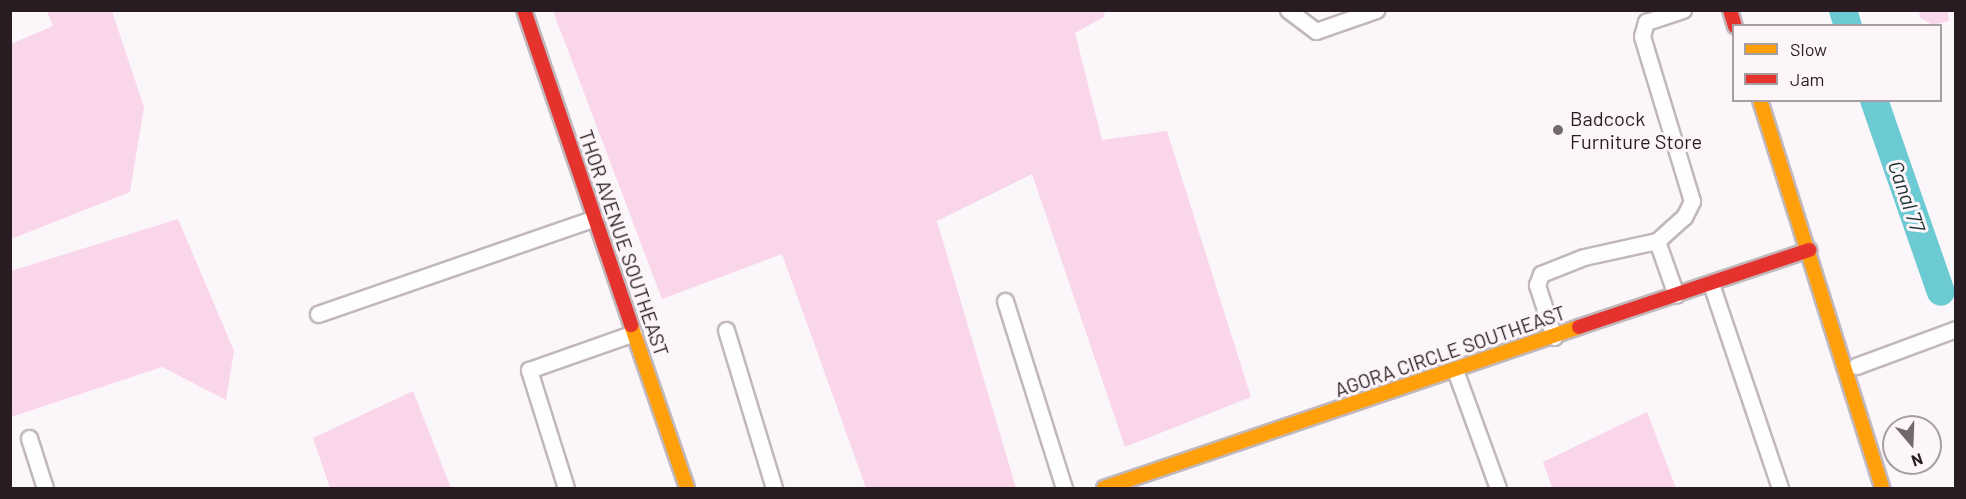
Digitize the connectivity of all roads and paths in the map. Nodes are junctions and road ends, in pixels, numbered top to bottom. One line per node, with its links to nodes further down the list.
1 (524, 10): 6 (street, THOR AVENUE SOUTHEAST)
2 (1288, 10): 3 (lane)
3 (1376, 10)
4 (1683, 10): 7 (lane)
5 (1761, 102): 8 (street)
6 (595, 218): 12 (lane); 15 (street, THOR AVENUE SOUTHEAST)
7 (1657, 241): 10 (lane); 16 (lane)
8 (1809, 250): 9 (street, AGORA CIRCLE SOUTHEAST); 17 (street); 29 (street)
9 (1711, 284): 10 (street, AGORA CIRCLE SOUTHEAST); 28 (lane)
10 (1676, 295): 16 (street, AGORA CIRCLE SOUTHEAST)
11 (1005, 301): 25 (lane)
12 (318, 314)
13 (1956, 329): 17 (lane)
14 (726, 330): 24 (lane)
15 (634, 333): 22 (lane); 23 (street, THOR AVENUE SOUTHEAST)
16 (1554, 337): 18 (street, AGORA CIRCLE SOUTHEAST)
17 (1856, 366): 19 (street)
18 (1455, 370): 26 (street, AGORA CIRCLE SOUTHEAST); 27 (lane)
19 (1877, 418)
20 (29, 438): 21 (lane)
21 (45, 489)
22 (566, 489)
23 (687, 489)
24 (774, 489)
25 (1064, 489)
26 (1104, 489)
27 (1498, 489)
28 (1780, 489)
29 (1882, 489)

